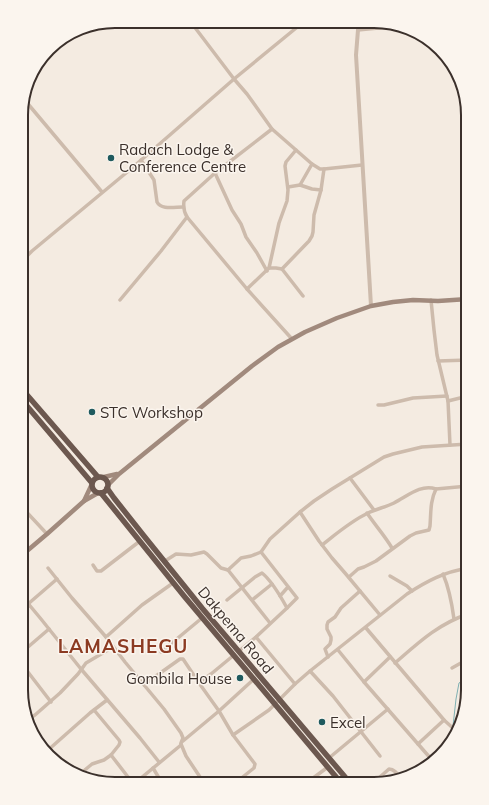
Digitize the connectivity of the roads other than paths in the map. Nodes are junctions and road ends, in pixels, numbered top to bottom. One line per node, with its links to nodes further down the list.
1 (195, 28): 5 (street)
2 (297, 28): 5 (street)
3 (377, 28): 4 (street)
4 (358, 30): 11 (street)
5 (234, 78): 7 (street); 9 (street)
6 (29, 105): 17 (street)
7 (272, 129): 8 (street); 13 (street)
8 (296, 150): 10 (street); 15 (street)
9 (141, 160): 17 (street); 18 (street)
10 (312, 164): 12 (street); 14 (street)
11 (362, 165): 12 (street); 28 (street)
12 (324, 169): 16 (street)
13 (215, 173): 18 (street); 22 (street)
14 (300, 185): 15 (street); 16 (street)
15 (288, 187): 22 (street)
16 (321, 190): 21 (street)
17 (102, 192): 20 (street)
18 (183, 207): 19 (street)
19 (187, 217): 23 (street); 26 (street)
20 (28, 255)
21 (282, 269): 22 (street); 24 (street)
22 (268, 270): 23 (street)
23 (247, 289): 29 (street)
24 (303, 296)
25 (461, 299): 27 (main road)
26 (120, 300)
27 (432, 300): 28 (main road); 31 (street)
28 (371, 306): 29 (main road)
29 (292, 339): 39 (main road)
30 (461, 360): 31 (street)
31 (438, 361): 34 (street)
32 (461, 397): 34 (street)
33 (28, 398): 40 (highway)
34 (447, 399): 35 (street); 38 (street)
35 (378, 404)
36 (28, 407): 42 (highway)
37 (461, 444): 38 (street)
38 (450, 445): 41 (street)
39 (119, 474): 40 (main road); 43 (main road)
40 (101, 477): 42 (highway); 43 (highway)
41 (350, 478): 48 (street); 49 (street)
42 (92, 485): 46 (highway); 47 (main road)
43 (108, 487): 46 (highway); 58 (highway, Dakpema Road)
44 (461, 487): 45 (street)
45 (436, 489): 48 (street); 55 (street)
46 (100, 493): 47 (main road); 53 (highway, Dakpema Road)
47 (84, 501): 52 (main road)
48 (374, 510): 50 (street)
49 (300, 512): 54 (street); 57 (street)
50 (367, 513): 54 (street); 55 (street)
51 (28, 514): 52 (street)
52 (47, 534): 56 (main road)
53 (140, 541): 59 (street); 67 (highway, Dakpema Road)
54 (322, 545): 65 (street)
55 (392, 548): 65 (street)
56 (28, 550)
57 (260, 552): 62 (street); 69 (street)
58 (164, 561): 62 (street); 91 (highway, Dakpema Road)
59 (93, 565)
60 (48, 568): 66 (street)
61 (461, 569): 63 (street)
62 (228, 570): 70 (street)
63 (443, 574): 72 (street); 81 (street)
64 (390, 576): 72 (street)
65 (349, 577): 71 (street)
66 (57, 579): 76 (street); 85 (street)
67 (173, 583): 80 (highway, Dakpema Road); 85 (street)
68 (272, 584): 70 (street); 73 (street); 75 (street)
69 (288, 587): 73 (street); 77 (street)
70 (242, 588): 74 (street); 75 (street)
71 (360, 591): 78 (street); 92 (street)
72 (412, 591): 78 (street)
73 (280, 596): 77 (street)
74 (227, 600)
75 (252, 600): 82 (street)
76 (29, 605): 84 (street)
77 (287, 608): 82 (street)
78 (380, 615): 83 (street)
79 (461, 616): 81 (street)
80 (202, 618): 90 (street); 91 (highway, Dakpema Road)
81 (454, 619): 94 (street)
82 (270, 623): 86 (street)
83 (366, 628): 89 (street); 93 (street)
84 (49, 629): 87 (street); 97 (street)
85 (106, 637): 88 (street)
86 (256, 637): 91 (street); 103 (street)
87 (28, 647)
88 (113, 648): 97 (street); 104 (street)
89 (338, 650): 92 (street); 101 (street)
90 (161, 652)
91 (236, 653): 100 (highway, Dakpema Road); 102 (street); 107 (highway, Dakpema Road)
92 (328, 657): 98 (street)
93 (390, 657): 94 (street); 101 (street)
94 (395, 663): 112 (street)
95 (461, 663): 96 (street)
96 (452, 668)
97 (82, 670): 105 (street); 106 (street)
98 (310, 671): 103 (street); 114 (street)
99 (28, 672): 106 (street)
100 (254, 679): 107 (highway, Dakpema Road); 110 (street)
101 (364, 682): 108 (street)
102 (199, 683): 104 (street); 110 (street)
103 (296, 684): 107 (street)
104 (144, 685): 116 (street)
105 (107, 700): 109 (street); 123 (street)
106 (51, 702): 111 (street)
107 (277, 702): 115 (street); 122 (highway, Dakpema Road); 124 (highway, Dakpema Road)
108 (388, 709): 114 (street); 117 (street)
109 (94, 710): 118 (street); 119 (street)
110 (220, 711): 115 (street); 116 (street)
111 (33, 717)
112 (444, 720): 113 (street); 117 (street)
113 (453, 728)
114 (360, 732): 120 (street); 122 (street)
115 (233, 735): 133 (street)
116 (180, 743): 123 (street); 132 (street)
117 (418, 744): 121 (street)
118 (50, 748)
119 (111, 755): 126 (street); 129 (street)
120 (380, 756)
121 (429, 757)
122 (329, 758): 136 (highway, Dakpema Road)
123 (159, 762): 125 (street)
124 (328, 767): 134 (street); 135 (highway, Dakpema Road)
125 (152, 768): 130 (street); 131 (street)
126 (84, 771)
127 (397, 773): 128 (street)
128 (381, 776)
129 (128, 777)
130 (142, 777)
131 (158, 777)
132 (198, 777)
133 (243, 777)
134 (314, 777)
135 (336, 777)
136 (345, 777)

